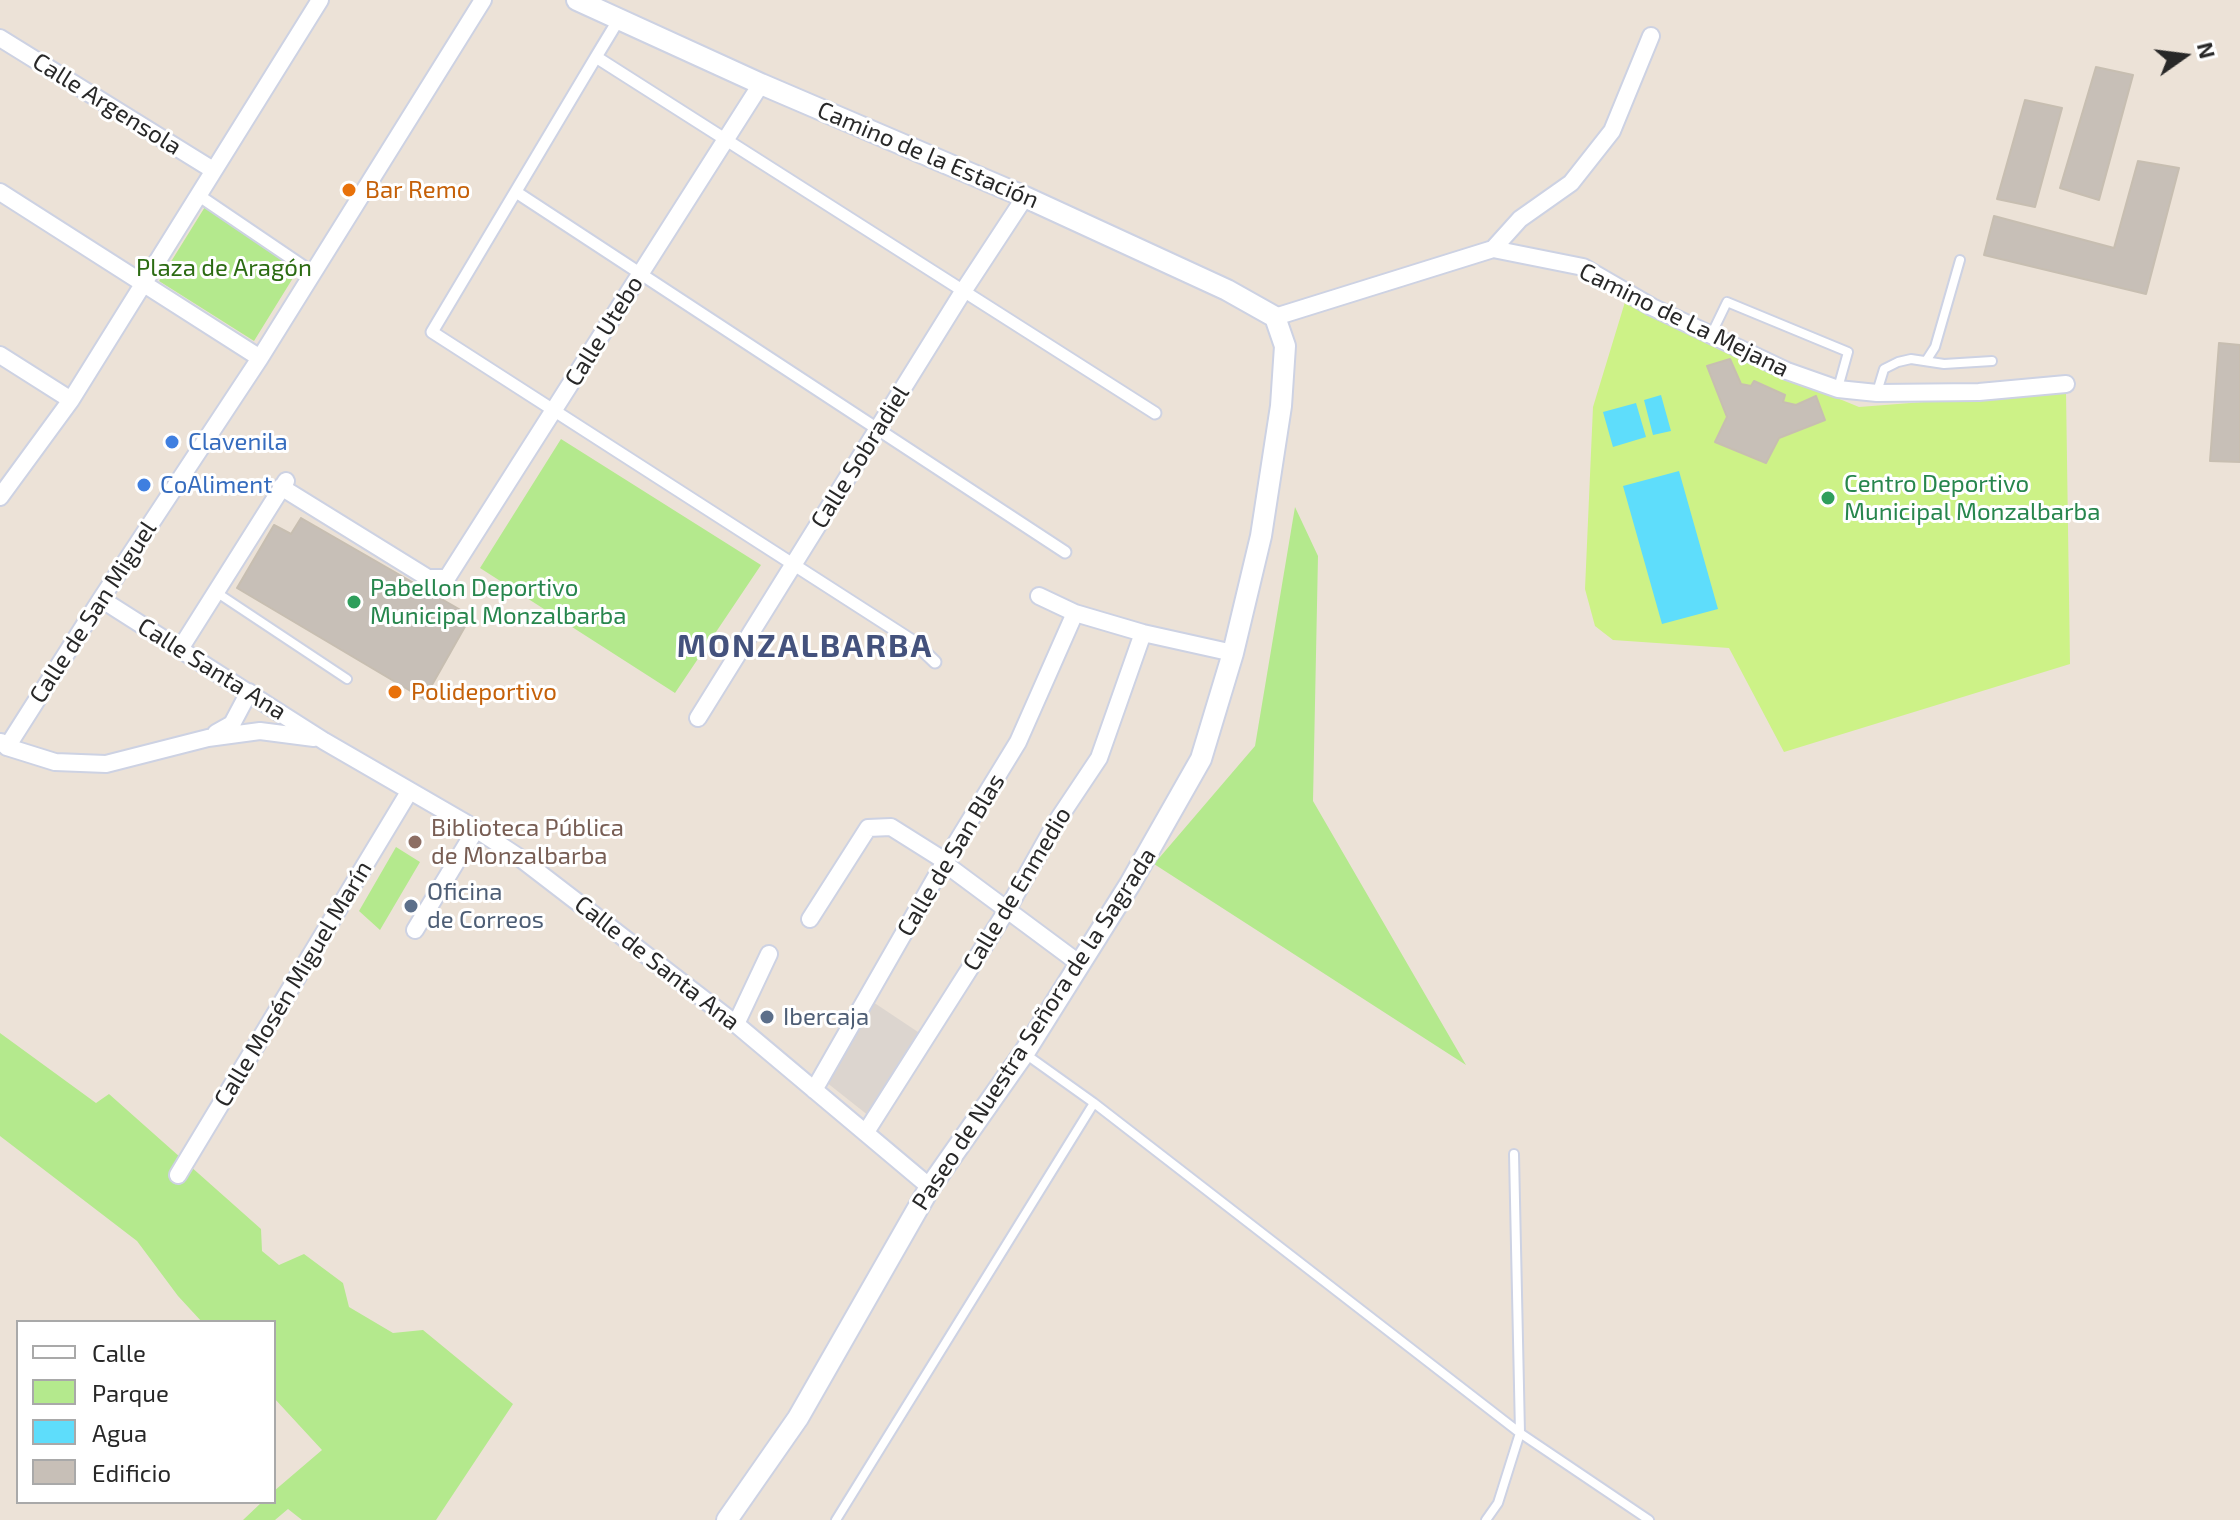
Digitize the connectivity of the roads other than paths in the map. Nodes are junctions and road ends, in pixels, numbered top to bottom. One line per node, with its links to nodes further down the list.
1 (320, 0): 10 (street)
2 (483, 0): 17 (street)
3 (577, 0): 4 (street, Camino de la Estación)
4 (619, 19): 7 (street); 8 (street, Camino de la Estación)
5 (1651, 36): 15 (street)
6 (0, 38): 10 (street, Calle Argensola)
7 (596, 57): 9 (street); 12 (street)
8 (761, 84): 9 (street, Calle Utebo); 14 (street, Camino de la Estación)
9 (726, 139): 18 (street, Calle Utebo); 20 (street)
10 (213, 170): 13 (street)
11 (0, 192): 19 (street)
12 (516, 192): 18 (street); 31 (street)
13 (198, 195): 17 (street); 19 (street)
14 (1025, 197): 20 (street, Calle Sobradiel); 21 (street, Camino de la Estación)
15 (1493, 249): 21 (street); 22 (street, Camino de La Mejana)
16 (1960, 260): 25 (lane)
17 (313, 273): 24 (street)
18 (639, 275): 31 (street, Calle Utebo); 33 (street)
19 (144, 283): 24 (street); 30 (street)
20 (964, 290): 32 (street); 33 (street, Calle Sobradiel)
21 (1275, 317): 43 (street, Paseo de Nuestra Señora de la Sagrada)
22 (1711, 335): 28 (street, Camino de La Mejana); 28 (lane)
23 (0, 355): 30 (street)
24 (260, 358): 39 (street, Calle de San Miguel)
25 (1926, 361): 26 (lane); 29 (lane)
26 (1992, 361)
27 (2066, 384): 29 (street, Camino de La Mejana)
28 (1838, 389): 29 (street, Camino de La Mejana)
29 (1877, 393)
30 (71, 400): 34 (street)
31 (553, 411): 36 (street); 37 (street, Calle Utebo)
32 (1155, 413)
33 (877, 431): 35 (street); 36 (street, Calle Sobradiel)
34 (0, 497)
35 (1065, 552)
36 (793, 565): 44 (street); 47 (street, Calle Sobradiel)
37 (216, 592): 42 (street); 45 (lane)
38 (1039, 596): 40 (street)
39 (101, 599): 42 (street, Calle Santa Ana); 50 (street, Calle de San Miguel)
40 (1075, 613): 41 (street); 53 (street, Calle de San Blas)
41 (1143, 633): 43 (street); 54 (street, Calle de Enmedio)
42 (180, 649): 46 (street, Calle Santa Ana)
43 (1233, 653): 58 (street, Paseo de Nuestra Señora de la Sagrada)
44 (935, 662)
45 (347, 679)
46 (249, 692): 48 (street); 49 (street, Calle Santa Ana)
47 (698, 718)
48 (208, 738): 49 (street); 50 (street)
49 (324, 741): 51 (street, Calle de Santa Ana)
50 (4, 744)
51 (409, 792): 52 (street, Calle de Santa Ana); 65 (street, Calle Mosén Miguel Marín)
52 (476, 829): 56 (street); 59 (street, Calle de Santa Ana)
53 (944, 862): 54 (street); 55 (street); 61 (street, Calle de San Blas)
54 (1007, 910): 58 (street); 63 (street, Calle de Enmedio)
55 (810, 919)
56 (415, 930)
57 (769, 954): 59 (street)
58 (1080, 964): 60 (street, Paseo de Nuestra Señora de la Sagrada)
59 (736, 1024): 61 (street, Calle de Santa Ana)
60 (1024, 1053): 62 (lane); 66 (street, Paseo de Nuestra Señora de la Sagrada)
61 (814, 1090): 63 (street, Calle de Santa Ana)
62 (1094, 1103): 67 (lane); 69 (lane)
63 (866, 1132): 66 (street, Calle de Santa Ana)
64 (1514, 1154): 67 (lane)
65 (178, 1175)
66 (930, 1187): 68 (street, Paseo de Nuestra Señora de la Sagrada)
67 (1520, 1433): 70 (lane); 71 (lane)
68 (727, 1520)
69 (836, 1520)
70 (1486, 1520)
71 (1649, 1520)

